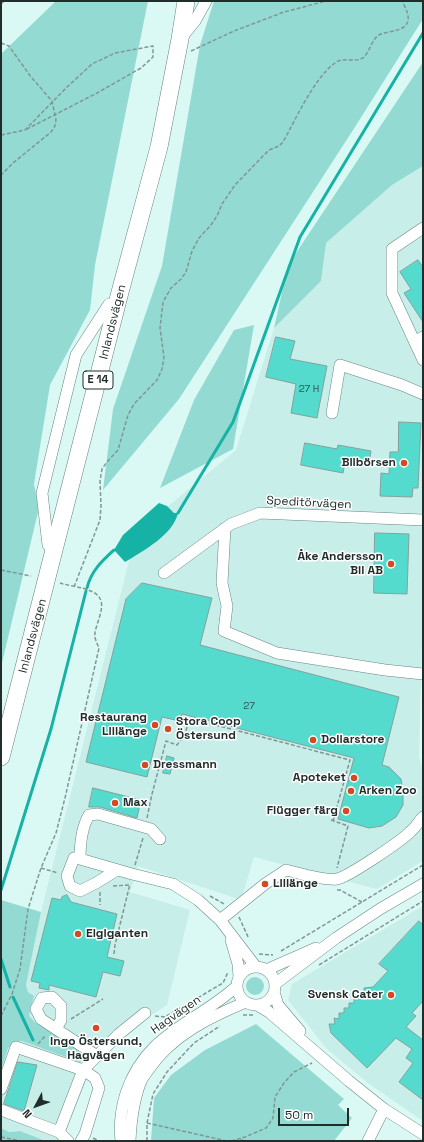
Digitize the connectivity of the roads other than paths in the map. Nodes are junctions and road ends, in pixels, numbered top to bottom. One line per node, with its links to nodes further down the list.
1 (177, 1): 14 (highway, Inlandsvägen / E 14)
2 (186, 1): 4 (highway, Inlandsvägen / E 14)
3 (206, 1): 4 (street)
4 (183, 46): 15 (highway, Inlandsvägen / E 14)
5 (423, 228): 6 (street)
6 (419, 340): 7 (street)
7 (423, 360)
8 (423, 394): 9 (street)
9 (332, 413)
10 (423, 520): 11 (street, Speditörvägen)
11 (225, 528): 12 (street, Speditörvägen); 13 (street)
12 (164, 573)
13 (423, 674)
14 (1, 724)
15 (1, 757)
16 (423, 817): 21 (street)
17 (160, 839): 18 (street)
18 (80, 859): 19 (street); 19 (street)
19 (117, 870): 21 (street)
20 (423, 884): 23 (street)
21 (220, 920): 22 (street)
22 (229, 932): 24 (street); 25 (street)
23 (336, 938): 24 (street); 26 (street)
24 (261, 969): 25 (street); 26 (street)
25 (238, 982): 27 (street); 41 (street, Hagvägen)
26 (274, 988): 28 (street); 31 (street)
27 (246, 1002): 28 (street); 42 (street, Hagvägen)
28 (257, 1005): 31 (street)
29 (145, 1013): 32 (street)
30 (56, 1029): 32 (street)
31 (315, 1050): 35 (street)
32 (97, 1056): 33 (street)
33 (82, 1070): 34 (street); 37 (street); 40 (street)
34 (1, 1088)
35 (384, 1109): 38 (street); 43 (street)
36 (1, 1110): 37 (street)
37 (59, 1132): 39 (street)
38 (423, 1134)
39 (68, 1141)
40 (81, 1141)
41 (122, 1141)
42 (130, 1141)
43 (368, 1141)

